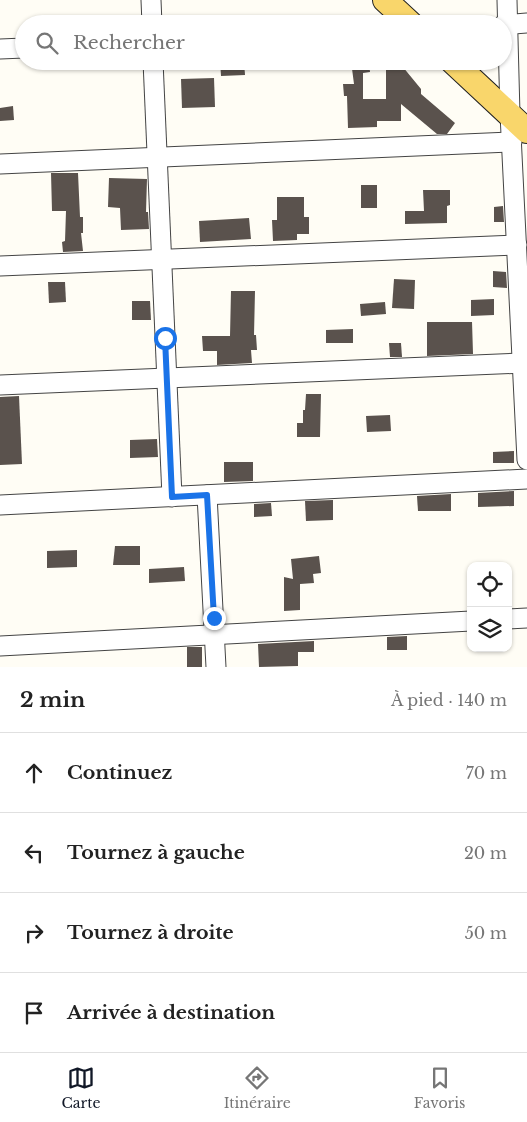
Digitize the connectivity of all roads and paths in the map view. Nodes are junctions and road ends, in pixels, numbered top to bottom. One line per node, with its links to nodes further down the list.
1 (150, 0): 4 (street)
2 (385, 0): 5 (main road)
3 (507, 0): 6 (street)
4 (151, 15)
5 (401, 15)
6 (506, 15)
7 (527, 23): 8 (street)
8 (512, 24)
9 (15, 48): 10 (street)
10 (0, 49)
11 (153, 70): 16 (street)
12 (462, 70): 14 (main road)
13 (508, 70): 14 (street)
14 (510, 114): 15 (main road)
15 (520, 137): 16 (street); 18 (street)
16 (157, 157): 17 (street); 19 (street)
17 (0, 164)
18 (517, 245): 19 (street); 21 (street)
19 (162, 260): 20 (street); 22 (street)
20 (0, 266)
21 (522, 363): 22 (street); 24 (street)
22 (167, 378): 23 (street); 27 (street)
23 (0, 385)
24 (527, 460)
25 (527, 479): 26 (street)
26 (207, 495): 27 (street); 32 (street)
27 (172, 497): 28 (street)
28 (0, 505)
29 (527, 618): 30 (street)
30 (512, 619)
31 (467, 621): 32 (street)
32 (215, 635): 33 (street); 34 (street)
33 (0, 646)
34 (216, 667)

